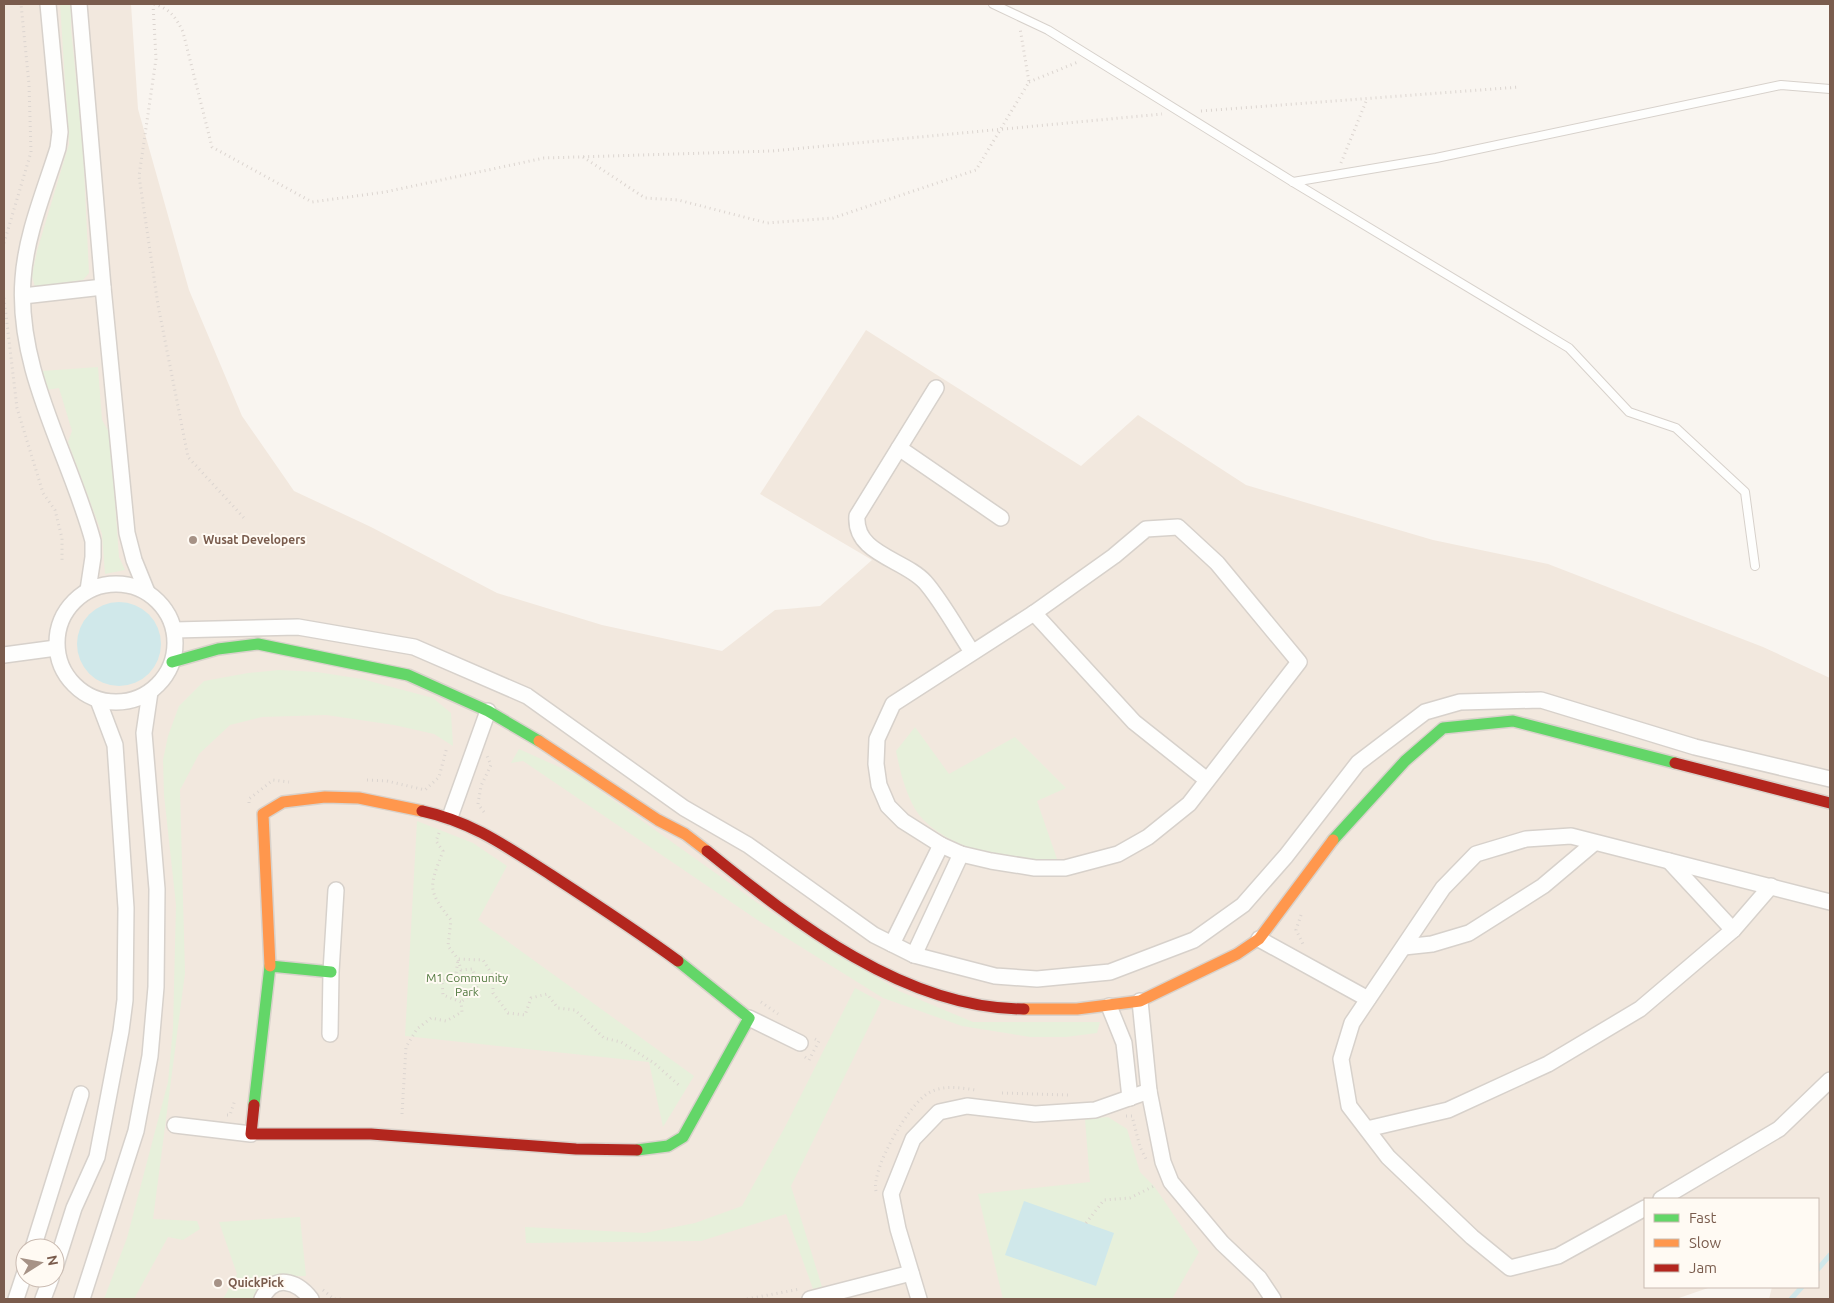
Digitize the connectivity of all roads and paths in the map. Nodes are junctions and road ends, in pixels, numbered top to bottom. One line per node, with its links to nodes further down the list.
1 (20, 4): 17 (path)
2 (48, 4): 19 (street)
3 (80, 4): 18 (street)
4 (153, 4): 14 (path); 24 (path)
5 (993, 4): 6 (lane)
6 (1018, 15): 7 (lane); 8 (path)
7 (1090, 57): 8 (path); 12 (lane)
8 (1029, 82): 13 (path)
9 (1520, 88): 11 (path)
10 (1830, 89): 15 (lane)
11 (1367, 99): 12 (path); 15 (path)
12 (1180, 112): 13 (path); 16 (lane)
13 (1003, 128): 14 (path); 14 (path)
14 (582, 157)
15 (1336, 175): 16 (lane)
16 (1293, 182): 26 (lane)
17 (4, 243)
18 (103, 287): 19 (street); 28 (street)
19 (23, 296): 27 (street)
20 (4, 298): 25 (path)
21 (936, 388): 22 (street)
22 (899, 448): 23 (street); 32 (street)
23 (1000, 518)
24 (245, 519)
25 (62, 560)
26 (1755, 566)
27 (88, 590): 28 (street); 31 (street)
28 (146, 592): 30 (street)
29 (1034, 613): 32 (street); 44 (street); 44 (street)
30 (174, 630): 34 (street); 48 (street)
31 (56, 648): 33 (street); 36 (street)
32 (972, 652): 54 (street)
33 (4, 655)
34 (172, 662): 35 (street); 37 (street)
35 (150, 692): 36 (street); 104 (street)
36 (98, 700): 101 (street)
37 (488, 711): 40 (street); 51 (street)
38 (1425, 712): 39 (street); 43 (street); 66 (street)
39 (1443, 728): 46 (street); 62 (street)
40 (479, 736): 49 (path); 50 (street)
41 (447, 747): 42 (path)
42 (363, 779)
43 (1830, 779)
44 (1207, 780): 55 (street)
45 (292, 782): 47 (path)
46 (1830, 803)
47 (249, 808)
48 (684, 808): 51 (street); 63 (street)
49 (492, 816)
50 (450, 817): 68 (street); 75 (street)
51 (673, 828): 74 (street)
52 (440, 832): 67 (path)
53 (1594, 843): 56 (street); 64 (street); 64 (street)
54 (940, 845): 55 (street); 63 (street)
55 (961, 854): 66 (street)
56 (1669, 861): 57 (street); 61 (street)
57 (1771, 886): 59 (street); 61 (street)
58 (336, 890): 69 (street)
59 (1830, 902)
60 (1305, 909): 65 (path)
61 (1733, 930): 93 (street)
62 (1259, 939): 71 (street); 72 (street)
63 (892, 944): 66 (street)
64 (1404, 947): 71 (street)
65 (1308, 953)
66 (914, 955)
67 (458, 959): 73 (path); 73 (path); 80 (path)
68 (270, 966): 69 (street); 94 (street)
69 (331, 972): 77 (street)
70 (754, 998): 76 (path)
71 (1368, 998): 93 (street)
72 (1140, 1001): 74 (street); 82 (street)
73 (461, 1002): 89 (path)
74 (1109, 1006): 87 (street)
75 (748, 1018): 78 (street); 94 (street)
76 (783, 1018)
77 (330, 1034)
78 (804, 1045): 78 (path)
79 (1830, 1080): 97 (street)
80 (681, 1087)
81 (978, 1090): 96 (path)
82 (1149, 1091): 87 (street); 109 (street)
83 (238, 1093): 88 (path)
84 (994, 1093): 86 (path)
85 (81, 1094): 100 (street)
86 (1073, 1095)
87 (1130, 1098): 102 (street)
88 (221, 1115)
89 (393, 1115)
90 (1120, 1115): 91 (path)
91 (1132, 1116)
92 (175, 1125): 94 (street)
93 (1367, 1130): 98 (street)
94 (251, 1134)
95 (1154, 1186): 99 (path)
96 (876, 1193)
97 (1662, 1198)
98 (1644, 1209)
99 (1086, 1223)
100 (36, 1238)
101 (64, 1238)
102 (911, 1273): 103 (street); 108 (street)
103 (806, 1294): 107 (path)
104 (82, 1299)
105 (262, 1299): 106 (street)
106 (311, 1299)
107 (747, 1299)
108 (919, 1299)
109 (1273, 1299)

